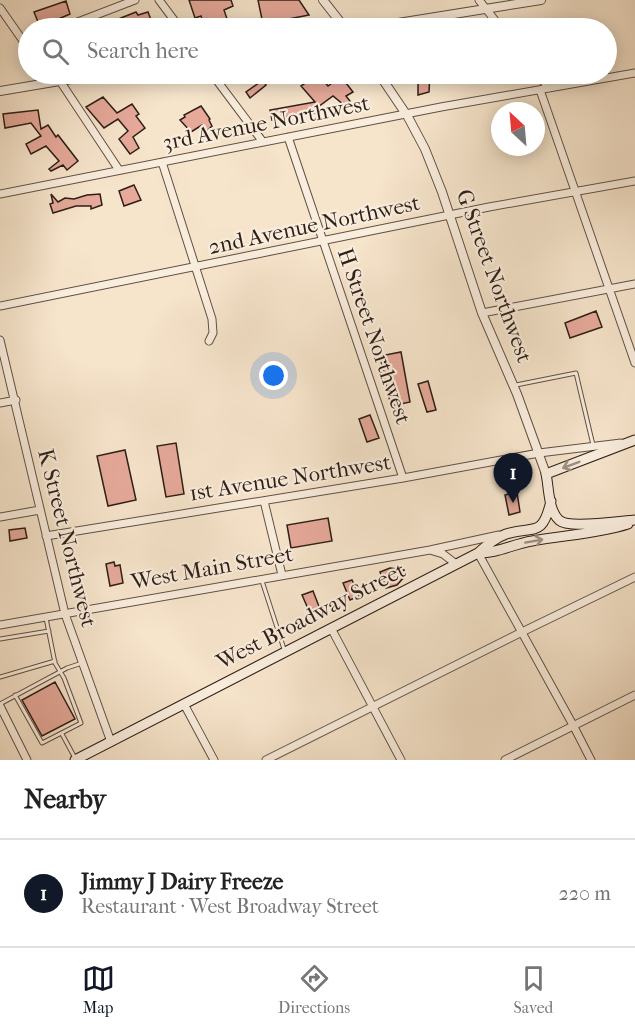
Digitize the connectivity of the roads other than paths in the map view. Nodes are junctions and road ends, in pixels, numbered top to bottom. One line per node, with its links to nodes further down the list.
1 (135, 0): 8 (street)
2 (159, 0): 9 (street)
3 (323, 0): 10 (street)
4 (479, 0): 7 (street)
5 (541, 0): 7 (street)
6 (0, 8): 13 (street)
7 (485, 9): 11 (street); 12 (street)
8 (88, 18)
9 (172, 18)
10 (337, 18)
11 (429, 18)
12 (493, 18)
13 (18, 32)
14 (635, 73): 15 (street)
15 (617, 76)
16 (39, 84): 24 (street)
17 (58, 84): 29 (street)
18 (220, 84): 27 (street)
19 (386, 84): 25 (street, G Street Northwest)
20 (546, 84): 22 (street)
21 (572, 84): 22 (street)
22 (549, 88): 23 (street, 3rd Avenue Northwest)
23 (540, 90): 25 (street, 3rd Avenue Northwest); 31 (street)
24 (0, 91)
25 (406, 114): 26 (street, 3rd Avenue Northwest); 33 (street, G Street Northwest)
26 (288, 137): 27 (street, 3rd Avenue Northwest); 34 (street, H Street Northwest)
27 (263, 142): 28 (street, 3rd Avenue Northwest)
28 (162, 162): 29 (street, 3rd Avenue Northwest); 35 (street)
29 (119, 170): 32 (street, 3rd Avenue Northwest)
30 (635, 181): 31 (street, 2nd Avenue Northwest)
31 (575, 192): 33 (street, 2nd Avenue Northwest); 37 (street)
32 (0, 194)
33 (450, 215): 34 (street, 2nd Avenue Northwest); 39 (street, G Street Northwest)
34 (323, 241): 35 (street, 2nd Avenue Northwest); 50 (street, H Street Northwest)
35 (196, 267): 38 (street, 2nd Avenue Northwest); 41 (street)
36 (635, 284): 37 (street)
37 (608, 288): 39 (street); 42 (street)
38 (0, 306)
39 (482, 313): 43 (street, G Street Northwest)
40 (0, 340): 44 (street, K Street Northwest)
41 (209, 341)
42 (635, 363)
43 (514, 386): 47 (lane); 48 (street, G Street Northwest)
44 (16, 400): 45 (street); 53 (street, K Street Northwest)
45 (0, 403)
46 (632, 441): 47 (street); 49 (main road, one-way to 49)
47 (593, 446): 48 (street)
48 (539, 453): 49 (street, G Street Northwest); 50 (street, 1st Avenue Northwest)
49 (546, 474): 52 (main road, G Street Northwest)
50 (403, 478): 51 (street, 1st Avenue Northwest)
51 (264, 501): 57 (street, 1st Avenue Northwest); 61 (street)
52 (551, 501): 55 (main road); 56 (main road, West Broadway Street)
53 (40, 510): 54 (street); 57 (street, K Street Northwest)
54 (0, 517)
55 (635, 521): 59 (main road, one-way to 55)
56 (507, 534): 58 (street, West Main Street); 59 (main road, West Broadway Street)
57 (46, 536): 64 (street, K Street Northwest)
58 (430, 550): 60 (street); 61 (street, West Main Street)
59 (478, 553): 60 (main road, West Broadway Street); 69 (street)
60 (456, 564): 67 (main road, West Broadway Street)
61 (282, 575): 63 (street, West Main Street)
62 (635, 578): 69 (street)
63 (261, 580): 64 (street, West Main Street); 71 (lane)
64 (65, 614): 65 (street, West Main Street); 73 (street, K Street Northwest)
65 (46, 618): 66 (street, West Main Street); 68 (lane)
66 (0, 625)
67 (331, 628): 71 (main road, West Broadway Street); 80 (street)
68 (49, 631): 70 (lane); 72 (lane)
69 (522, 632): 80 (street); 81 (street)
70 (0, 639)
71 (285, 652): 78 (main road, West Broadway Street)
72 (55, 661): 74 (lane); 75 (lane)
73 (82, 663): 74 (lane); 83 (street, K Street Northwest)
74 (60, 672): 76 (lane); 82 (lane)
75 (0, 677)
76 (15, 695): 79 (lane); 82 (lane)
77 (635, 695): 81 (street)
78 (184, 704): 83 (main road, West Broadway Street); 86 (street)
79 (0, 705): 84 (street)
80 (372, 707): 87 (street); 88 (street)
81 (573, 725): 89 (street); 90 (street)
82 (62, 734): 85 (lane)
83 (111, 742): 85 (main road, West Broadway Street)
84 (27, 760)
85 (76, 760)
86 (214, 760)
87 (266, 760)
88 (401, 760)
89 (505, 760)
90 (591, 760)

